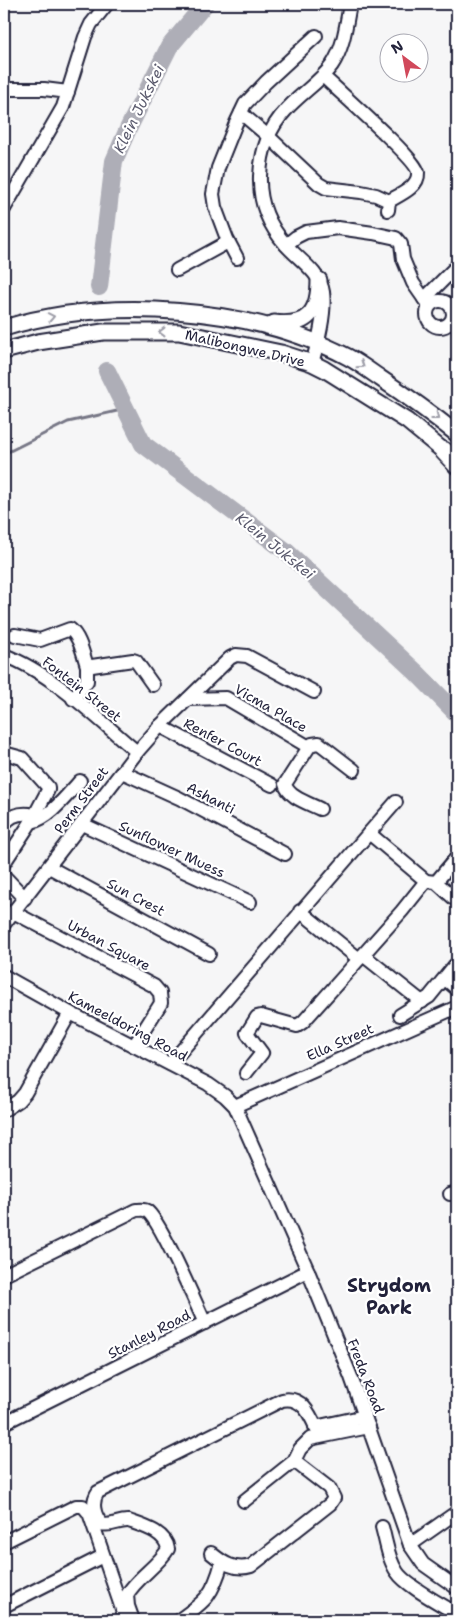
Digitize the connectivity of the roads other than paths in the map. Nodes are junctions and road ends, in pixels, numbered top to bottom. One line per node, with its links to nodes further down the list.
1 (107, 4): 6 (street)
2 (350, 4): 4 (street)
3 (316, 36): 7 (street)
4 (323, 76): 8 (street); 8 (street)
5 (4, 89): 6 (street)
6 (68, 92): 9 (street)
7 (240, 113): 8 (street); 10 (street)
8 (268, 136): 11 (street)
9 (4, 210)
10 (228, 242): 12 (street); 14 (street)
11 (286, 245): 15 (street); 16 (street)
12 (237, 258)
13 (457, 266): 16 (street)
14 (177, 270)
15 (318, 280): 17 (main road); 20 (street)
16 (427, 303): 18 (street); 18 (street)
17 (248, 322): 19 (main road, Malibongwe Drive, one-way to 17); 20 (main road, Malibongwe Drive)
18 (454, 323)
19 (4, 328)
20 (318, 342): 22 (street); 23 (main road, Malibongwe Drive, one-way to 23)
21 (4, 351): 22 (main road, Malibongwe Drive, one-way to 21)
22 (312, 363): 24 (main road, Malibongwe Drive)
23 (457, 434)
24 (451, 456): 25 (highway)
25 (457, 465)
26 (15, 634): 28 (street)
27 (4, 655): 31 (street, Fontein Street)
28 (87, 666): 29 (street); 31 (street)
29 (153, 685)
30 (314, 692): 32 (street, Perm Street)
31 (73, 699): 35 (street, Fontein Street)
32 (188, 699): 33 (street, Perm Street); 34 (street, Vicma Place)
33 (160, 726): 35 (street, Perm Street); 40 (street, Renfer Court)
34 (309, 747): 37 (street, Vicma Place); 42 (street, Vicma Place)
35 (138, 752): 38 (street, Perm Street)
36 (4, 753): 43 (street)
37 (354, 770)
38 (122, 772): 44 (street, Perm Street); 47 (street, Ashanti)
39 (80, 781): 43 (street)
40 (272, 785)
41 (396, 802): 46 (street)
42 (320, 809)
43 (31, 822): 45 (street); 49 (street)
44 (82, 824): 50 (street, Perm Street); 55 (street, Sunflower Muess)
45 (4, 825)
46 (369, 833): 52 (street); 56 (street)
47 (285, 854)
48 (457, 857): 52 (street)
49 (4, 863)
50 (49, 867): 53 (street, Perm Street); 59 (street, Sun Crest)
51 (4, 876): 53 (street)
52 (431, 881): 54 (street); 60 (street)
53 (25, 898): 57 (street, Perm Street)
54 (457, 901)
55 (250, 902)
56 (300, 911): 60 (street); 70 (street)
57 (14, 912): 58 (street, Perm Street); 69 (street, Urban Square)
58 (4, 924)
59 (209, 954)
60 (361, 957): 65 (street); 71 (street)
61 (455, 965): 63 (street)
62 (4, 976): 67 (street, Kameeldoring Road)
63 (445, 979): 64 (street); 65 (street)
64 (457, 989)
65 (422, 1002): 68 (street)
66 (457, 1006): 72 (street, Ella Street)
67 (70, 1013): 69 (street, Kameeldoring Road); 73 (street)
68 (400, 1015)
69 (134, 1046): 70 (street, Kameeldoring Road)
70 (170, 1064): 72 (street, Kameeldoring Road)
71 (246, 1074)
72 (235, 1106): 74 (street, Freda Road)
73 (4, 1110)
74 (308, 1271): 76 (street, Stanley Road); 77 (street, Freda Road)
75 (4, 1274): 76 (street)
76 (204, 1323): 78 (street, Stanley Road)
77 (367, 1421): 79 (street); 85 (street, Freda Road)
78 (4, 1423)
79 (318, 1432): 80 (street); 93 (street)
80 (294, 1461): 81 (street); 88 (street)
81 (244, 1501)
82 (457, 1512): 85 (street)
83 (382, 1527): 91 (street)
84 (4, 1542): 87 (street)
85 (410, 1545): 89 (street, Freda Road)
86 (211, 1553): 88 (street)
87 (103, 1556): 90 (street); 92 (street)
88 (222, 1562): 94 (street)
89 (457, 1588)
90 (5, 1602)
91 (457, 1614)
92 (126, 1620)
93 (133, 1620)
94 (179, 1620)

